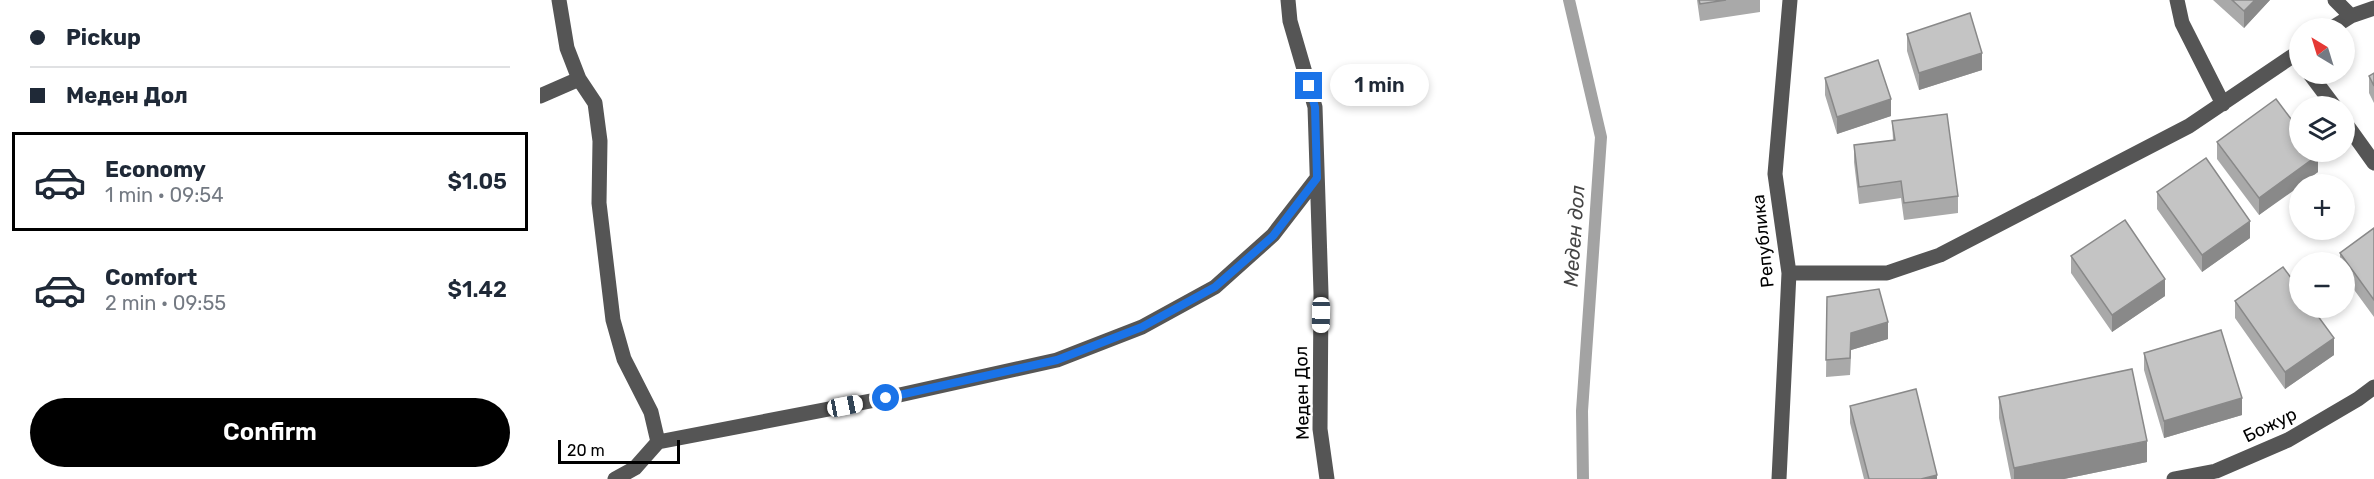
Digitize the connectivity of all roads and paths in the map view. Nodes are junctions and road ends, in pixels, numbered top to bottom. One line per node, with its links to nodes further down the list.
1 (559, 0): 10 (street)
2 (1288, 0): 15 (street, Меден Дол)
3 (1791, 0): 16 (street, Република)
4 (2176, 0): 12 (street)
5 (2335, 0): 7 (street)
6 (2374, 8): 7 (street)
7 (2351, 16): 8 (street)
8 (2348, 18)
9 (2289, 60): 12 (street)
10 (579, 79): 11 (street); 18 (street)
11 (540, 96)
12 (2223, 104): 16 (street)
13 (2355, 136): 14 (street)
14 (2374, 163)
15 (1317, 178): 18 (street); 20 (street, Меден Дол)
16 (1789, 273): 21 (street, Република)
17 (2374, 387): 22 (street, Божур)
18 (658, 442): 19 (street)
19 (615, 479)
20 (1327, 479)
21 (1779, 479)
22 (2174, 479)

